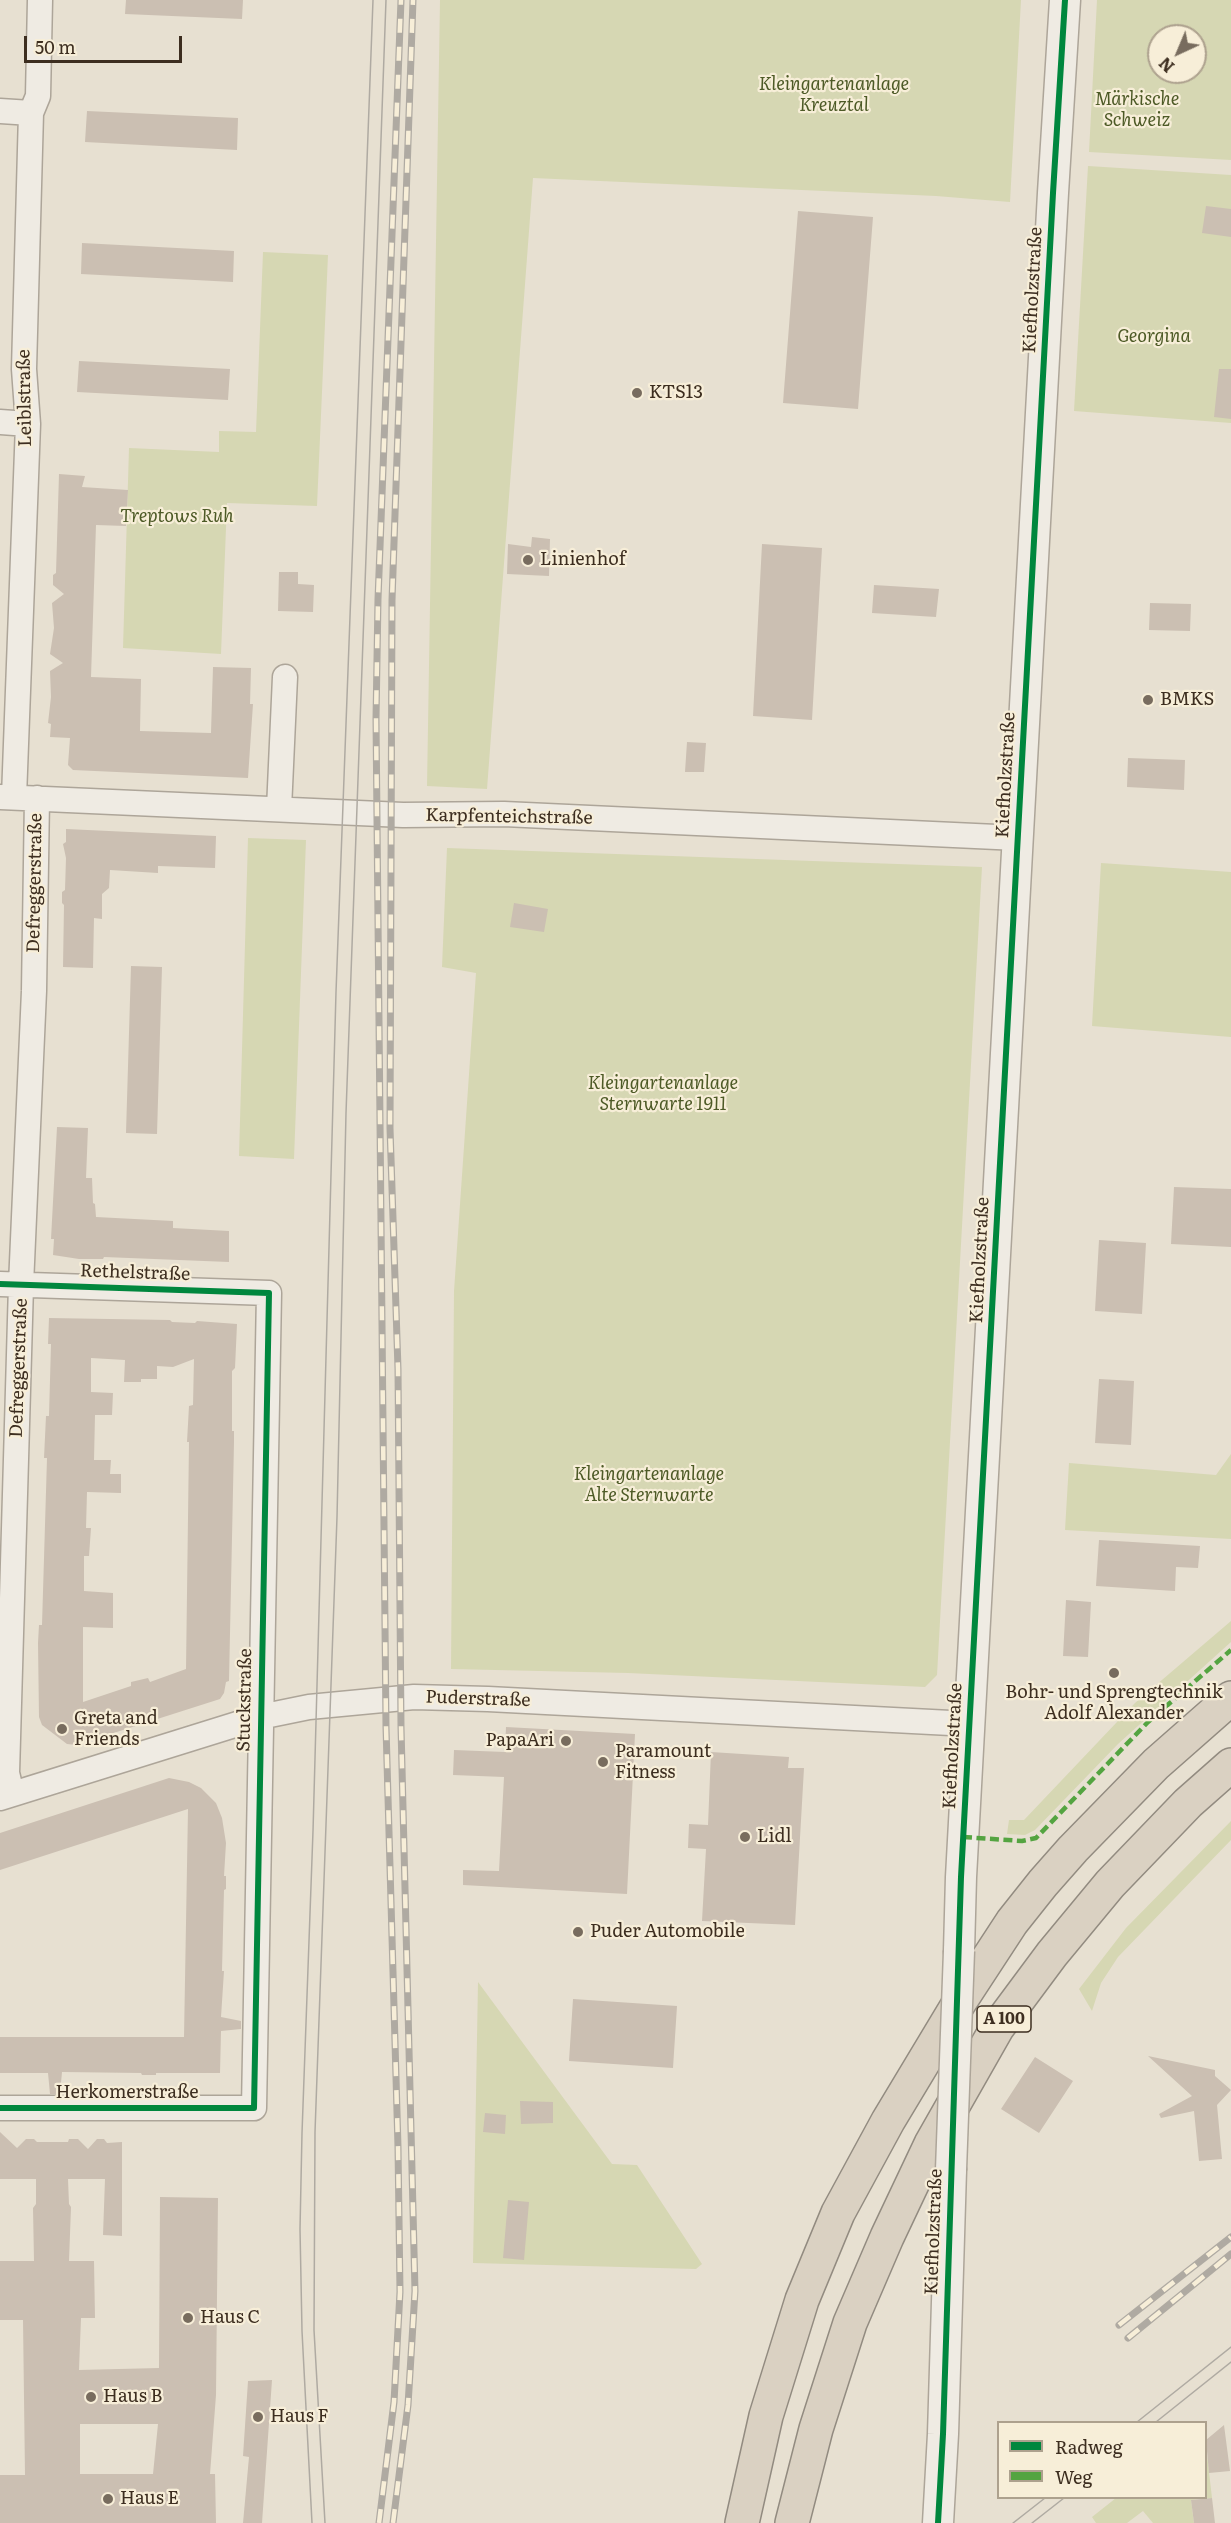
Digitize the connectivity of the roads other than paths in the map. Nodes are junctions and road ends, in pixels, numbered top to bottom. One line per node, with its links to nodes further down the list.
1 (40, 0): 4 (street, Leiblstraße)
2 (1065, 0): 10 (street, Kiefholzstraße)
3 (0, 111): 4 (street)
4 (31, 113): 6 (street, Leiblstraße)
5 (0, 422): 6 (street)
6 (28, 424): 8 (street, Leiblstraße)
7 (285, 677): 9 (street)
8 (17, 797): 9 (street, Karpfenteichstraße); 11 (street, Defreggerstraße)
9 (279, 809): 10 (street, Karpfenteichstraße)
10 (1018, 838): 15 (street, Kiefholzstraße)
11 (10, 1285): 12 (street, Rethelstraße); 17 (street, Defreggerstraße)
12 (269, 1293): 14 (street, Stuckstraße)
13 (1231, 1698): 20 (highway, A 100)
14 (260, 1717): 15 (street, Puderstraße); 17 (street, Puderstraße); 19 (street, Stuckstraße)
15 (970, 1724): 22 (street, Kiefholzstraße, bridge)
16 (1231, 1765): 21 (highway, A 100)
17 (6, 1796)
18 (0, 2108): 19 (street, Herkomerstraße)
19 (254, 2108)
20 (742, 2523)
21 (792, 2523)
22 (938, 2523)

